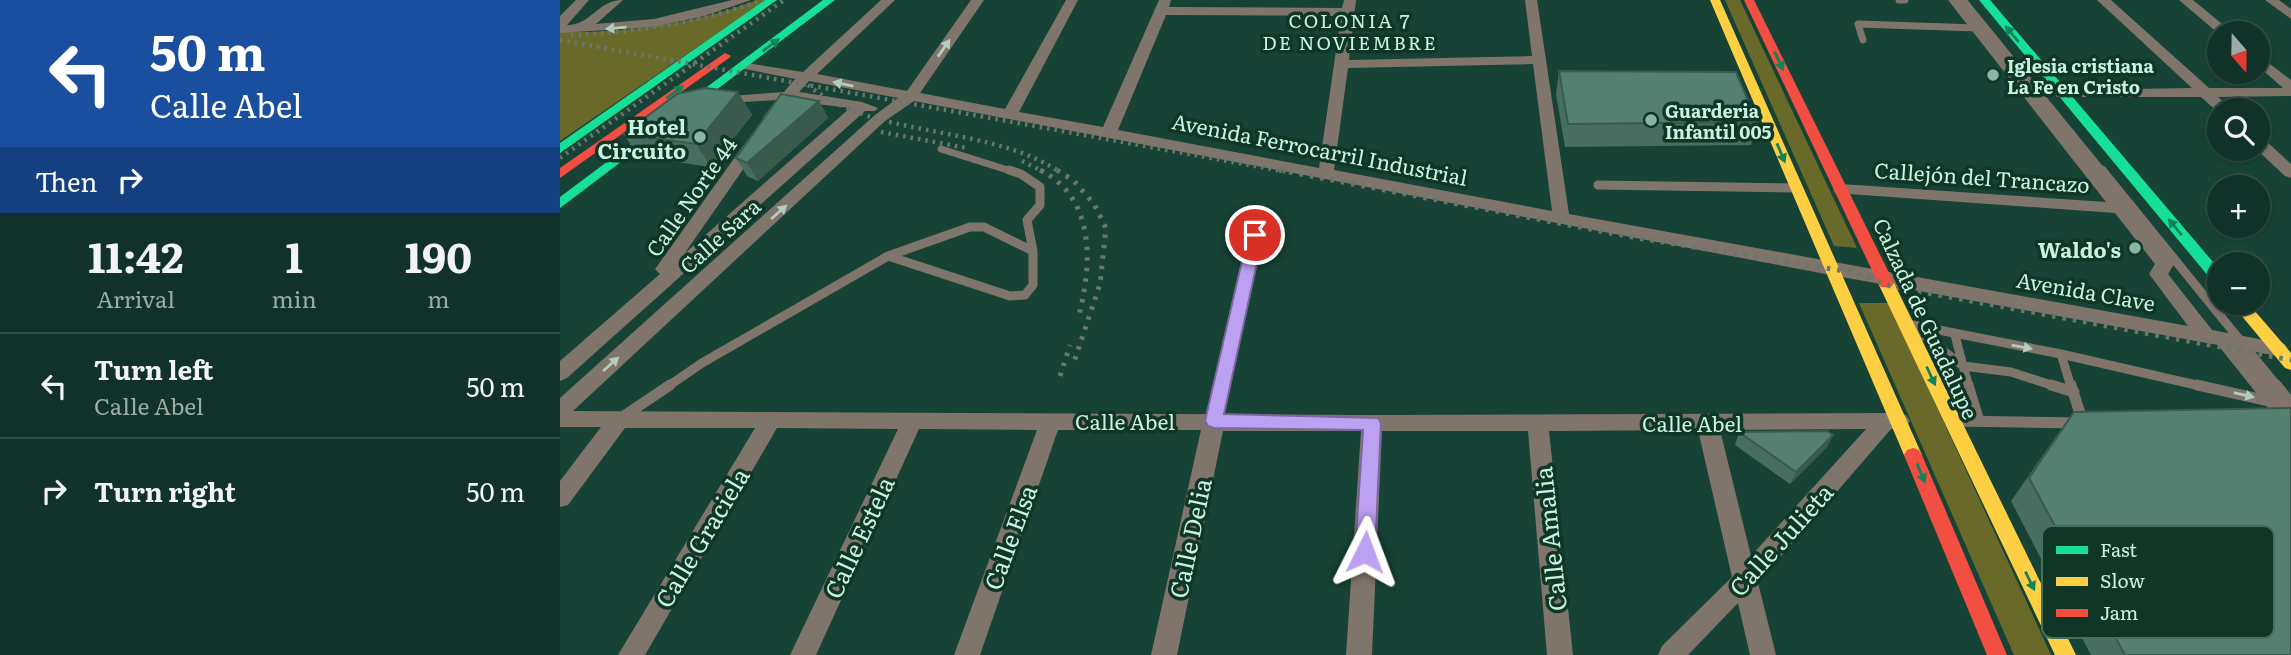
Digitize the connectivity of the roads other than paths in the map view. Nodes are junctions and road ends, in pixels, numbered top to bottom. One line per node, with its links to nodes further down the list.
1 (583, 0): 27 (street)
2 (617, 0): 29 (street)
3 (715, 0): 24 (street)
4 (745, 0): 24 (street)
5 (772, 0): 48 (main road)
6 (830, 0): 34 (main road, one-way to 6)
7 (889, 0): 36 (street, Calle Norte 44)
8 (978, 0): 41 (street, one-way to 8)
9 (1072, 0): 46 (street)
10 (1531, 0): 32 (street)
11 (1715, 0): 55 (main road, one-way to 55)
12 (1749, 0): 56 (main road, Calzada de Guadalupe, one-way to 56)
13 (1899, 0): 14 (lane)
14 (1905, 0)
15 (1954, 0): 28 (street)
16 (1964, 0): 70 (lane)
17 (1984, 0): 39 (main road, one-way to 17)
18 (2103, 0): 38 (street)
19 (2185, 0): 26 (street)
20 (2271, 0): 25 (street)
21 (1163, 6): 22 (street); 47 (street)
22 (1255, 6): 23 (street)
23 (1350, 6): 33 (street)
24 (698, 15): 29 (street, one-way to 29)
25 (2291, 15)
26 (2211, 21)
27 (560, 26): 29 (street)
28 (1977, 28): 30 (lane); 58 (street)
29 (582, 29)
30 (1863, 40)
31 (740, 45): 53 (main road, one-way to 31)
32 (1539, 60): 33 (street); 59 (street)
33 (1342, 64): 51 (street)
34 (745, 65): 36 (street, Avenida Ferrocarril Industrial); 44 (main road)
35 (2270, 70): 37 (street)
36 (805, 77): 40 (street, Calle Norte 44); 41 (street, Avenida Ferrocarril Industrial, one-way to 36)
37 (2291, 89): 38 (street)
38 (2206, 93): 39 (street); 42 (street)
39 (2062, 94): 63 (main road, one-way to 39)
40 (787, 95): 43 (street); 44 (street); 66 (street, Calle Norte 44)
41 (910, 97): 45 (street, Calle Sara); 46 (street, Avenida Ferrocarril Industrial)
42 (2211, 98)
43 (862, 106): 45 (street); 66 (street, Calle Sara)
44 (685, 111): 57 (main road)
45 (888, 112): 78 (street, Calle Sara, one-way to 45)
46 (1010, 114): 47 (street, Avenida Ferrocarril Industrial)
47 (1109, 132): 51 (street, Avenida Ferrocarril Industrial)
48 (560, 149)
49 (941, 149): 61 (lane)
50 (2270, 153): 52 (street)
51 (1326, 173): 59 (street, Avenida Ferrocarril Industrial)
52 (2291, 173)
53 (560, 174)
54 (1598, 185): 55 (lane)
55 (1797, 188): 64 (main road)
56 (1842, 189): 58 (street, Callejón del Trancazo); 65 (main road, Calzada de Guadalupe)
57 (560, 204)
58 (2119, 208): 70 (street)
59 (1561, 217): 64 (street, Avenida Ferrocarril Industrial)
60 (1255, 235): 84 (lane)
61 (1033, 251): 62 (lane); 62 (lane)
62 (888, 256): 79 (lane)
63 (2207, 265)
64 (1831, 269): 65 (street, Avenida Ferrocarril Industrial); 85 (main road)
65 (1885, 277): 68 (main road, Calzada de Guadalupe); 70 (street, Avenida Clave)
66 (643, 298): 75 (street, Calle Sara)
67 (2249, 315): 71 (main road)
68 (1907, 324): 69 (lane); 74 (lane); 86 (main road, Calzada de Guadalupe, one-way to 86)
69 (1955, 335): 72 (lane, one-way to 72); 74 (lane)
70 (2224, 339): 71 (street, Avenida Clave); 77 (street)
71 (2278, 349): 73 (main road)
72 (2061, 354): 76 (lane); 77 (lane, one-way to 77)
73 (2291, 364)
74 (1964, 366): 76 (lane); 87 (lane)
75 (560, 373)
76 (2074, 392): 91 (lane)
77 (2283, 403): 93 (street)
78 (560, 410)
79 (620, 418): 80 (street, Calle Abel); 81 (street, Calle Abel); 94 (street)
80 (560, 419)
81 (771, 420): 82 (street, Calle Abel); 98 (street, Calle Graciela)
82 (913, 420): 83 (street, Calle Abel); 99 (street, Calle Estela)
83 (1051, 420): 84 (street, Calle Abel); 100 (street, Calle Elsa)
84 (1214, 421): 89 (street, Calle Abel); 101 (street, Calle Delia)
85 (1893, 421): 88 (street, Calle Abel); 95 (street, Calle Julieta); 106 (main road, one-way to 106)
86 (1952, 421): 87 (lane); 96 (main road, Calzada de Guadalupe, one-way to 96)
87 (1979, 421): 91 (lane)
88 (1707, 422): 90 (street, Calle Abel); 95 (street)
89 (1372, 423): 90 (street, Calle Abel); 102 (street)
90 (1538, 423): 103 (street, Calle Amalia)
91 (2083, 423): 92 (lane)
92 (2097, 423)
93 (2286, 424)
94 (560, 498)
95 (1744, 581): 104 (street, Calle Julieta); 105 (street)
96 (2042, 606)
97 (2058, 638): 107 (main road, Calzada de Guadalupe, one-way to 107)
98 (631, 655)
99 (803, 655)
100 (967, 655)
101 (1164, 655)
102 (1359, 655)
103 (1560, 655)
104 (1671, 655)
105 (1763, 655)
106 (1997, 655)
107 (2066, 655)

